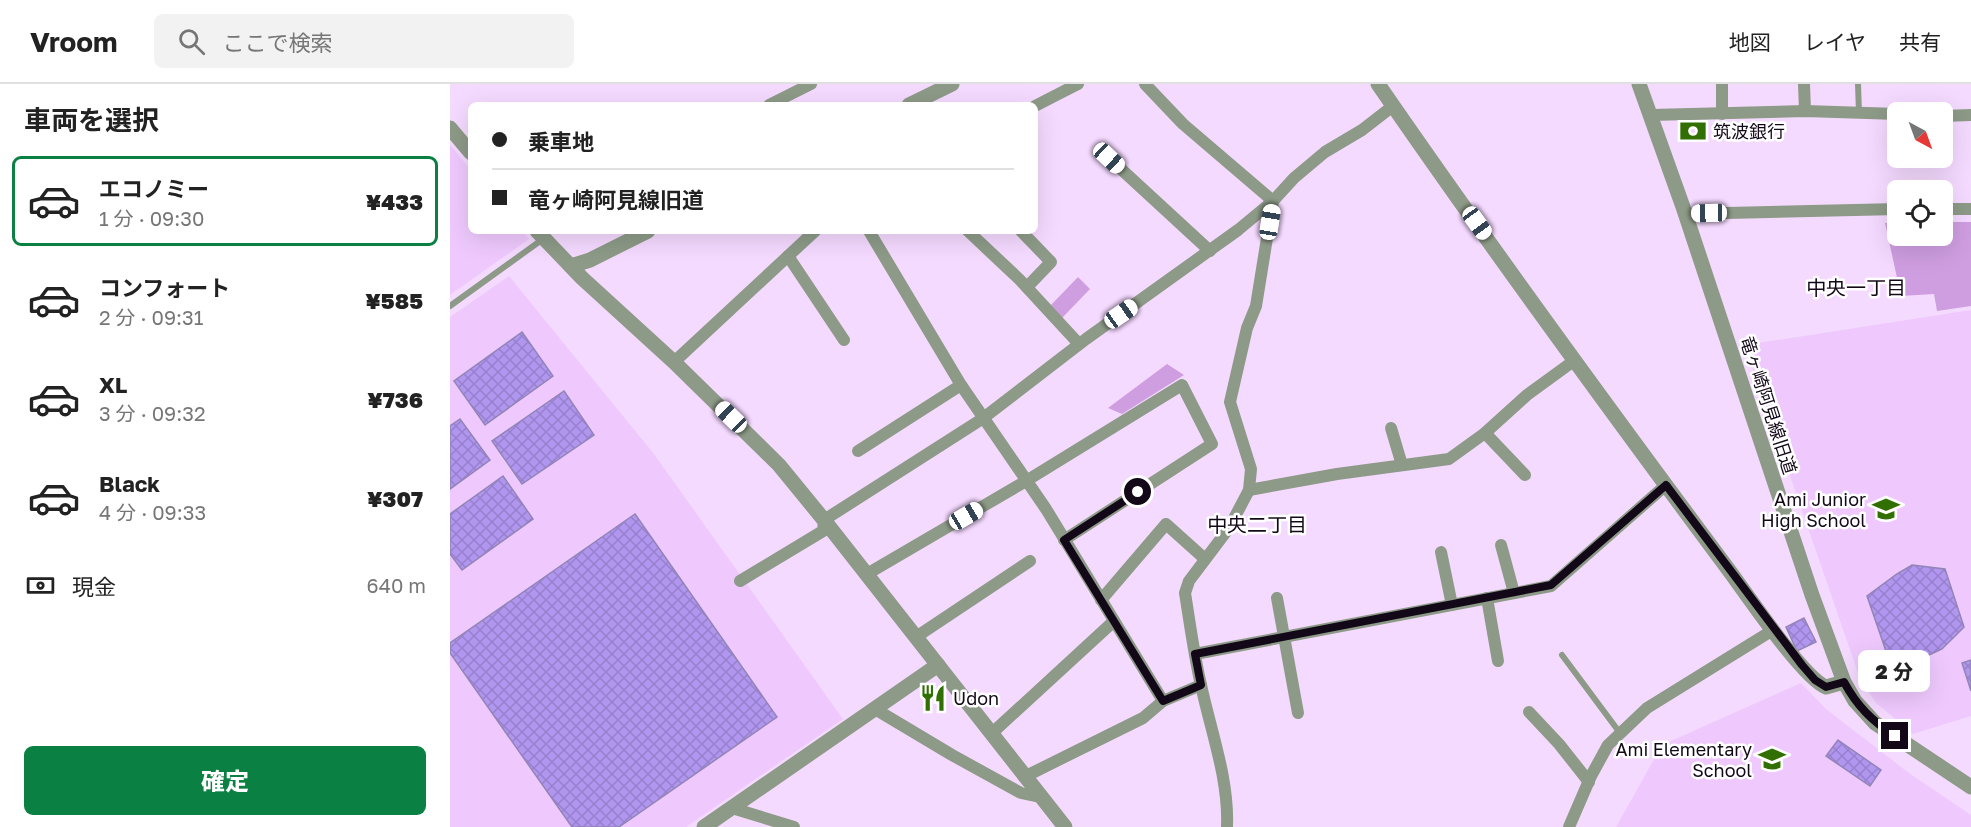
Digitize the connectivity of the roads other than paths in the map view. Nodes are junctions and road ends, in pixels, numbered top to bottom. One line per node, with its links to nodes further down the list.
1 (952, 84): 11 (street)
2 (1078, 84): 12 (street)
3 (1145, 84): 24 (street)
4 (1378, 84): 13 (street)
5 (1639, 84): 18 (street, 竜ヶ崎阿見線旧道)
6 (1722, 84): 16 (street)
7 (1804, 84): 14 (street)
8 (1858, 84): 15 (lane)
9 (807, 85): 10 (street)
10 (775, 102)
11 (915, 102)
12 (1038, 104)
13 (1393, 106): 24 (street); 42 (street)
14 (1805, 111): 15 (street); 16 (street)
15 (1859, 113): 17 (street)
16 (1722, 114): 18 (street)
17 (1887, 114)
18 (1651, 115): 28 (street, 竜ヶ崎阿見線旧道)
19 (1971, 115): 20 (street)
20 (1953, 116)
21 (450, 128): 22 (street)
22 (468, 149)
23 (1109, 158): 35 (street)
24 (1273, 201): 35 (street); 53 (street)
25 (1887, 209): 28 (street)
26 (1953, 209): 27 (street)
27 (1971, 209)
28 (1685, 214): 75 (street, 竜ヶ崎阿見線旧道)
29 (642, 234): 37 (street)
30 (813, 234): 36 (street)
31 (871, 234): 44 (street)
32 (971, 234): 38 (street)
33 (1024, 234): 38 (street)
34 (541, 235): 37 (street); 39 (lane)
35 (1210, 251): 41 (street)
36 (788, 256): 40 (street); 43 (street)
37 (571, 266): 43 (street)
38 (1027, 287): 41 (street)
39 (450, 306)
40 (844, 340)
41 (1079, 344): 45 (street)
42 (1575, 360): 47 (street); 52 (street)
43 (674, 362): 54 (street)
44 (961, 385): 45 (street); 48 (street)
45 (982, 418): 51 (street); 54 (street)
46 (1391, 428): 49 (street)
47 (1485, 433): 49 (street); 50 (street)
48 (858, 451)
49 (1402, 465): 53 (street)
50 (1525, 475)
51 (1026, 481): 55 (street); 55 (street); 60 (street)
52 (1666, 485): 62 (street); 68 (street)
53 (1250, 490): 58 (street)
54 (824, 519): 60 (street); 61 (street)
55 (1064, 540): 65 (street)
56 (1501, 545): 62 (street)
57 (1441, 552): 66 (street)
58 (1205, 559): 65 (street); 71 (street)
59 (1030, 561): 69 (street)
60 (867, 574): 69 (street)
61 (741, 581)
62 (1514, 592): 64 (street)
63 (1277, 598): 70 (street)
64 (1487, 598): 66 (street); 73 (street)
65 (1101, 600): 67 (street)
66 (1452, 605): 70 (street)
67 (1114, 621): 77 (street); 82 (street)
68 (1773, 630): 75 (street); 81 (street)
69 (916, 637): 74 (street)
70 (1285, 637): 71 (street); 80 (street)
71 (1195, 654): 76 (street)
72 (1562, 655): 81 (lane)
73 (1498, 661)
74 (938, 665): 78 (street); 82 (street)
75 (1844, 682): 85 (street, 竜ヶ崎阿見線旧道)
76 (1201, 685): 77 (street); 91 (street)
77 (1163, 701): 83 (street)
78 (875, 709): 86 (street); 87 (street)
79 (1529, 712): 84 (street)
80 (1298, 713)
81 (1620, 733): 84 (street)
82 (991, 734): 83 (street)
83 (1024, 777): 86 (street)
84 (1588, 782): 92 (street)
85 (1971, 787)
86 (1040, 797): 90 (street)
87 (732, 808): 88 (street); 89 (street)
88 (704, 827)
89 (794, 827)
90 (1065, 827)
91 (1227, 827)
92 (1569, 827)

